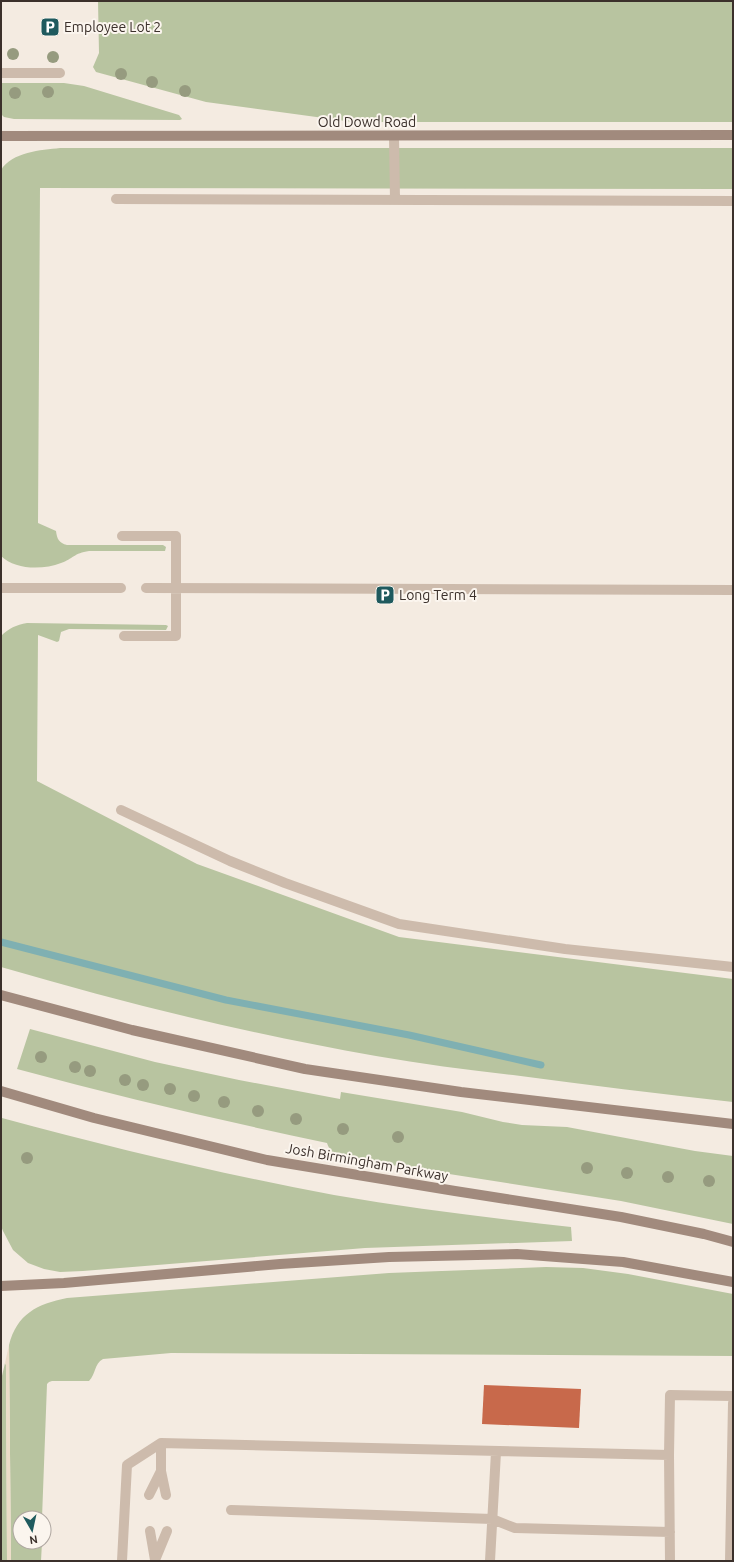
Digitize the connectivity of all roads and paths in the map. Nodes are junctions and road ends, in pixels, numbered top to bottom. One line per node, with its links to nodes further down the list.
1 (1, 73): 2 (lane)
2 (60, 73)
3 (733, 135): 5 (main road, Old Dowd Road)
4 (1, 136): 5 (main road, Old Dowd Road)
5 (394, 136): 7 (lane)
6 (116, 199): 7 (lane)
7 (395, 200): 8 (lane)
8 (733, 201)
9 (122, 536): 13 (lane)
10 (1, 588): 11 (lane)
11 (121, 588)
12 (146, 588): 13 (lane)
13 (177, 589): 14 (lane); 15 (lane)
14 (733, 590)
15 (124, 636)
16 (121, 810): 17 (lane)
17 (733, 968)
18 (1, 995): 20 (main road)
19 (1, 1091): 21 (main road, Josh Birmingham Parkway)
20 (733, 1124)
21 (733, 1242)
22 (733, 1282): 23 (main road)
23 (1, 1286)
24 (733, 1396): 28 (lane)
25 (733, 1402): 41 (lane)
26 (161, 1443): 27 (lane); 29 (lane); 37 (lane)
27 (496, 1452): 28 (lane); 33 (lane)
28 (669, 1455): 36 (lane)
29 (161, 1471): 30 (lane); 31 (lane)
30 (149, 1495)
31 (166, 1495)
32 (231, 1510): 33 (lane)
33 (492, 1519): 36 (lane); 39 (lane)
34 (150, 1531): 38 (lane)
35 (166, 1531): 38 (lane)
36 (670, 1532): 40 (lane)
37 (122, 1561)
38 (155, 1561)
39 (490, 1561)
40 (670, 1561)
41 (730, 1561)

